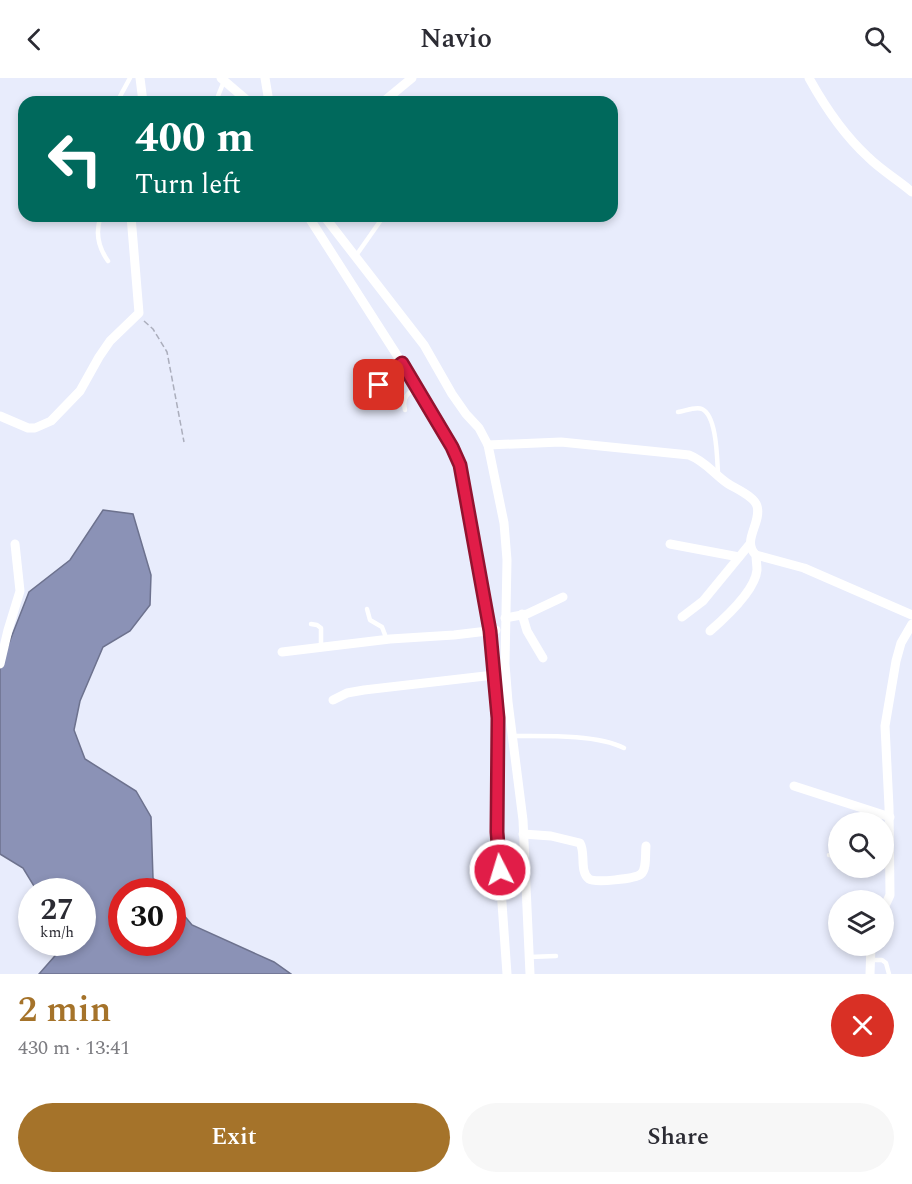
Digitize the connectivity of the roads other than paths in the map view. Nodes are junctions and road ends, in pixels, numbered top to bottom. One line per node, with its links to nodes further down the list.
1 (130, 78): 7 (lane)
2 (140, 78): 8 (street)
3 (265, 78): 11 (street)
4 (412, 78): 12 (street)
5 (809, 78): 13 (street)
6 (223, 79): 9 (lane); 10 (street)
7 (120, 96)
8 (142, 96)
9 (218, 96)
10 (242, 96)
11 (268, 96)
12 (390, 96)
13 (912, 192)
14 (100, 222): 20 (lane)
15 (132, 222): 26 (street)
16 (312, 222): 21 (street)
17 (329, 222): 19 (street)
18 (380, 222): 19 (lane)
19 (355, 257): 27 (street)
20 (108, 261)
21 (402, 363): 22 (lane); 23 (street)
22 (379, 385)
23 (416, 387): 24 (lane); 42 (street)
24 (405, 410)
25 (678, 412): 28 (lane)
26 (0, 416)
27 (488, 445): 28 (street); 39 (street)
28 (718, 476): 31 (street)
29 (15, 544): 48 (street)
30 (670, 544): 33 (street)
31 (749, 545): 32 (street); 33 (street)
32 (756, 555): 37 (street); 43 (street)
33 (739, 557): 38 (street)
34 (563, 597): 36 (street)
35 (367, 609): 44 (lane)
36 (522, 614): 39 (street); 47 (street)
37 (912, 615)
38 (682, 617)
39 (505, 618): 42 (street)
40 (311, 624): 45 (lane)
41 (912, 624): 55 (street)
42 (497, 630): 44 (street); 49 (street); 51 (street)
43 (710, 632)
44 (387, 639): 45 (street)
45 (321, 647): 46 (street)
46 (282, 652)
47 (543, 658)
48 (0, 664)
49 (494, 675): 50 (street); 62 (street)
50 (333, 700)
51 (512, 736): 52 (lane); 56 (street)
52 (624, 748)
53 (794, 786): 54 (street)
54 (869, 812)
55 (886, 812)
56 (524, 834): 57 (street); 60 (street)
57 (646, 846)
58 (556, 956): 60 (lane)
59 (870, 956): 61 (street)
60 (529, 957): 63 (street)
61 (870, 960): 64 (street); 65 (lane)
62 (507, 974)
63 (530, 974)
64 (870, 974)
65 (889, 974)

